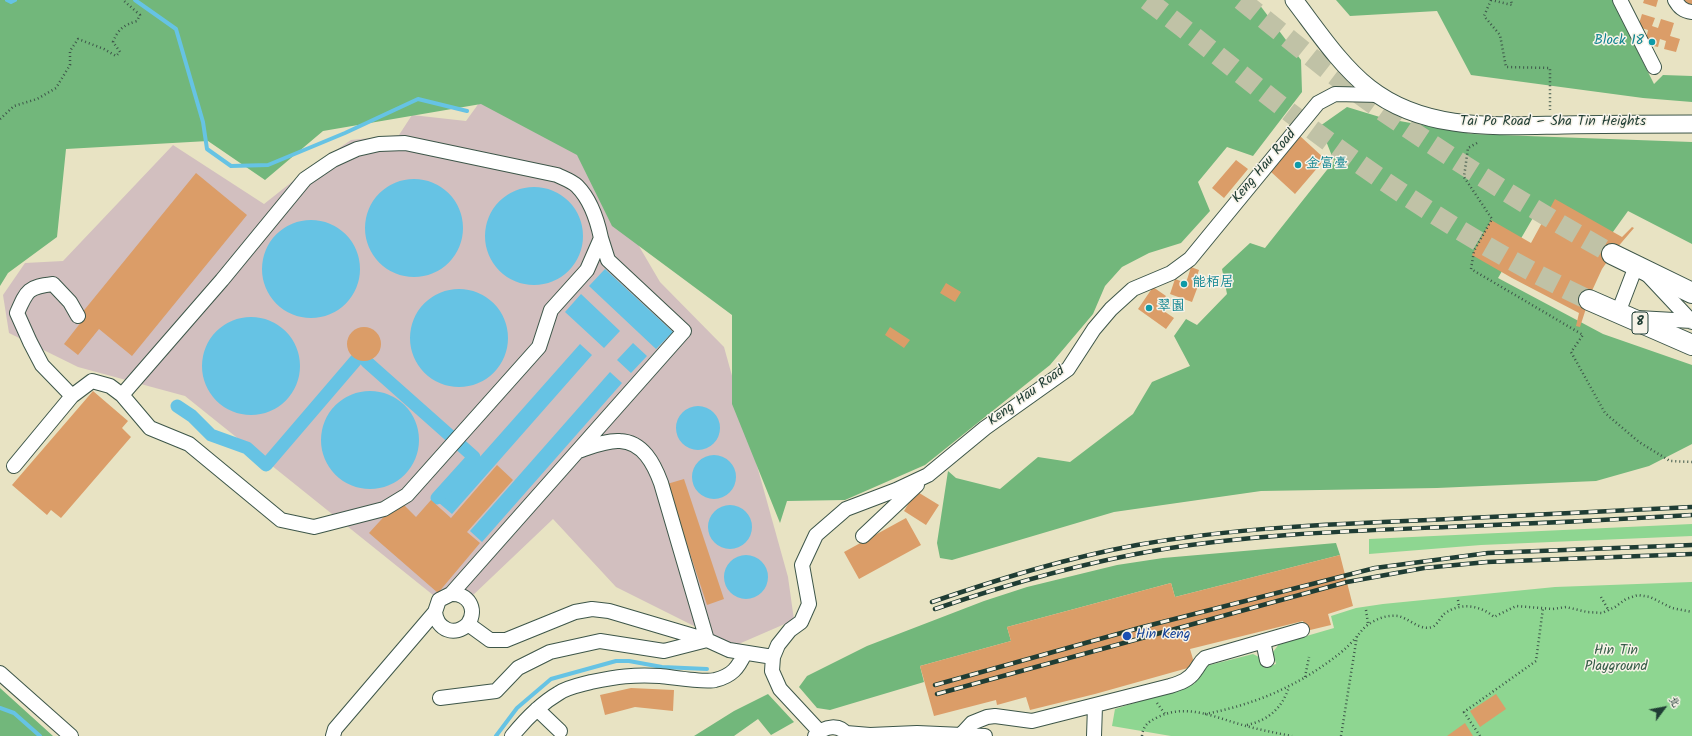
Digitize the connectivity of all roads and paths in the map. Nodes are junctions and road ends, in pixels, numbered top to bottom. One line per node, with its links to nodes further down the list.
1 (123, 0): 11 (path)
2 (1294, 0): 9 (main road, Tai Po Road – Sha Tin Heights)
3 (1491, 0): 4 (path); 10 (path)
4 (1511, 0)
5 (1620, 0): 8 (street)
6 (1674, 0): 7 (street)
7 (1692, 12)
8 (1654, 67)
9 (1380, 96): 12 (main road, Tai Po Road – Sha Tin Heights); 28 (street, Keng Hau Road)
10 (1550, 110)
11 (0, 119)
12 (1692, 124)
13 (1477, 143): 26 (path)
14 (601, 238): 23 (street); 23 (street); 25 (street)
15 (1612, 254): 16 (highway)
16 (1639, 267): 17 (highway); 19 (street); 21 (street)
17 (1692, 293)
18 (1589, 300): 19 (highway, 8)
19 (1624, 315): 21 (street); 22 (highway, 8)
20 (78, 316): 24 (street)
21 (1692, 321)
22 (1692, 345)
23 (122, 395): 24 (street)
24 (72, 396): 27 (street)
25 (578, 451): 30 (street); 43 (street)
26 (1692, 462)
27 (14, 466)
28 (931, 473): 29 (street); 46 (street, Keng Hau Road)
29 (863, 536)
30 (450, 594): 37 (street); 39 (street)
31 (1601, 597): 36 (path)
32 (1458, 600): 33 (path)
33 (1459, 607): 34 (path); 40 (path)
34 (1543, 608): 36 (path); 69 (path)
35 (1366, 610): 40 (path)
36 (1609, 611): 38 (path)
37 (435, 612): 39 (street); 62 (street)
38 (1692, 612)
39 (468, 624): 43 (street)
40 (1368, 624): 42 (path)
41 (1302, 630): 44 (street)
42 (1357, 636): 50 (path); 68 (path)
43 (707, 640): 45 (street); 52 (street)
44 (1262, 641): 48 (street); 53 (street)
45 (745, 653): 46 (street); 54 (street)
46 (773, 657): 58 (street)
47 (1309, 657): 50 (path)
48 (1267, 660)
49 (0, 673): 61 (street)
50 (1305, 678): 51 (path)
51 (1290, 686): 55 (path); 56 (path)
52 (440, 698)
53 (1095, 706): 60 (street); 65 (street)
54 (537, 709): 57 (street); 63 (street)
55 (1205, 714): 56 (path); 66 (path)
56 (1245, 725): 67 (path)
57 (560, 731)
58 (817, 733): 59 (street)
59 (847, 735): 60 (street)
60 (961, 735): 64 (street)
61 (71, 736)
62 (333, 736)
63 (512, 736)
64 (985, 736)
65 (1094, 736)
66 (1142, 736)
67 (1292, 736)
68 (1341, 736)
69 (1480, 736)

